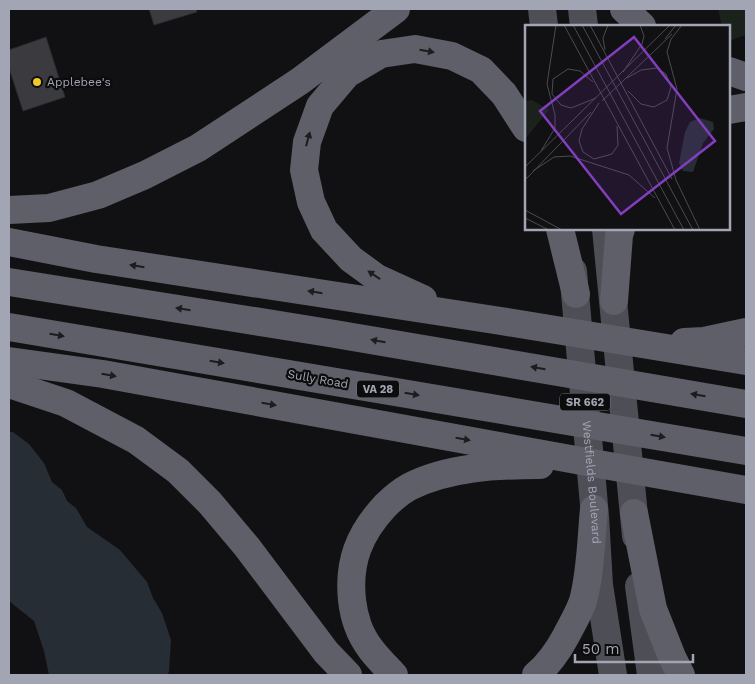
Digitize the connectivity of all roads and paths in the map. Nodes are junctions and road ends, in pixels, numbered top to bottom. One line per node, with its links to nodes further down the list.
1 (396, 9): 13 (highway)
2 (542, 9): 5 (main road)
3 (582, 9): 6 (main road)
4 (624, 9): 7 (highway)
5 (544, 25)
6 (584, 25)
7 (641, 25)
8 (730, 72): 9 (highway)
9 (746, 77)
10 (746, 107): 11 (highway)
11 (730, 110)
12 (525, 126): 22 (highway, one-way to 12)
13 (9, 210)
14 (560, 230): 20 (highway)
15 (568, 230): 20 (main road, Westfields Boulevard / SR 662)
16 (606, 230): 21 (main road, SR 662)
17 (621, 230): 21 (highway)
18 (9, 242): 22 (highway, one-way to 18)
19 (9, 282): 29 (highway, one-way to 19)
20 (576, 294): 33 (main road, Westfields Boulevard / SR 662)
21 (614, 301): 34 (main road, SR 662)
22 (501, 321): 25 (highway)
23 (9, 326): 30 (highway, Sully Road / VA 28, one-way to 30)
24 (746, 332): 25 (highway)
25 (642, 344): 27 (highway)
26 (9, 361): 31 (highway, one-way to 31)
27 (746, 361)
28 (9, 384): 35 (highway)
29 (746, 404)
30 (746, 451)
31 (598, 464): 32 (highway); 36 (highway)
32 (744, 490)
33 (594, 509): 37 (highway); 38 (main road, Westfields Boulevard / SR 662)
34 (634, 513): 39 (main road, SR 662); 40 (highway)
35 (348, 675)
36 (394, 675)
37 (536, 675)
38 (613, 675)
39 (652, 675)
40 (681, 675)

